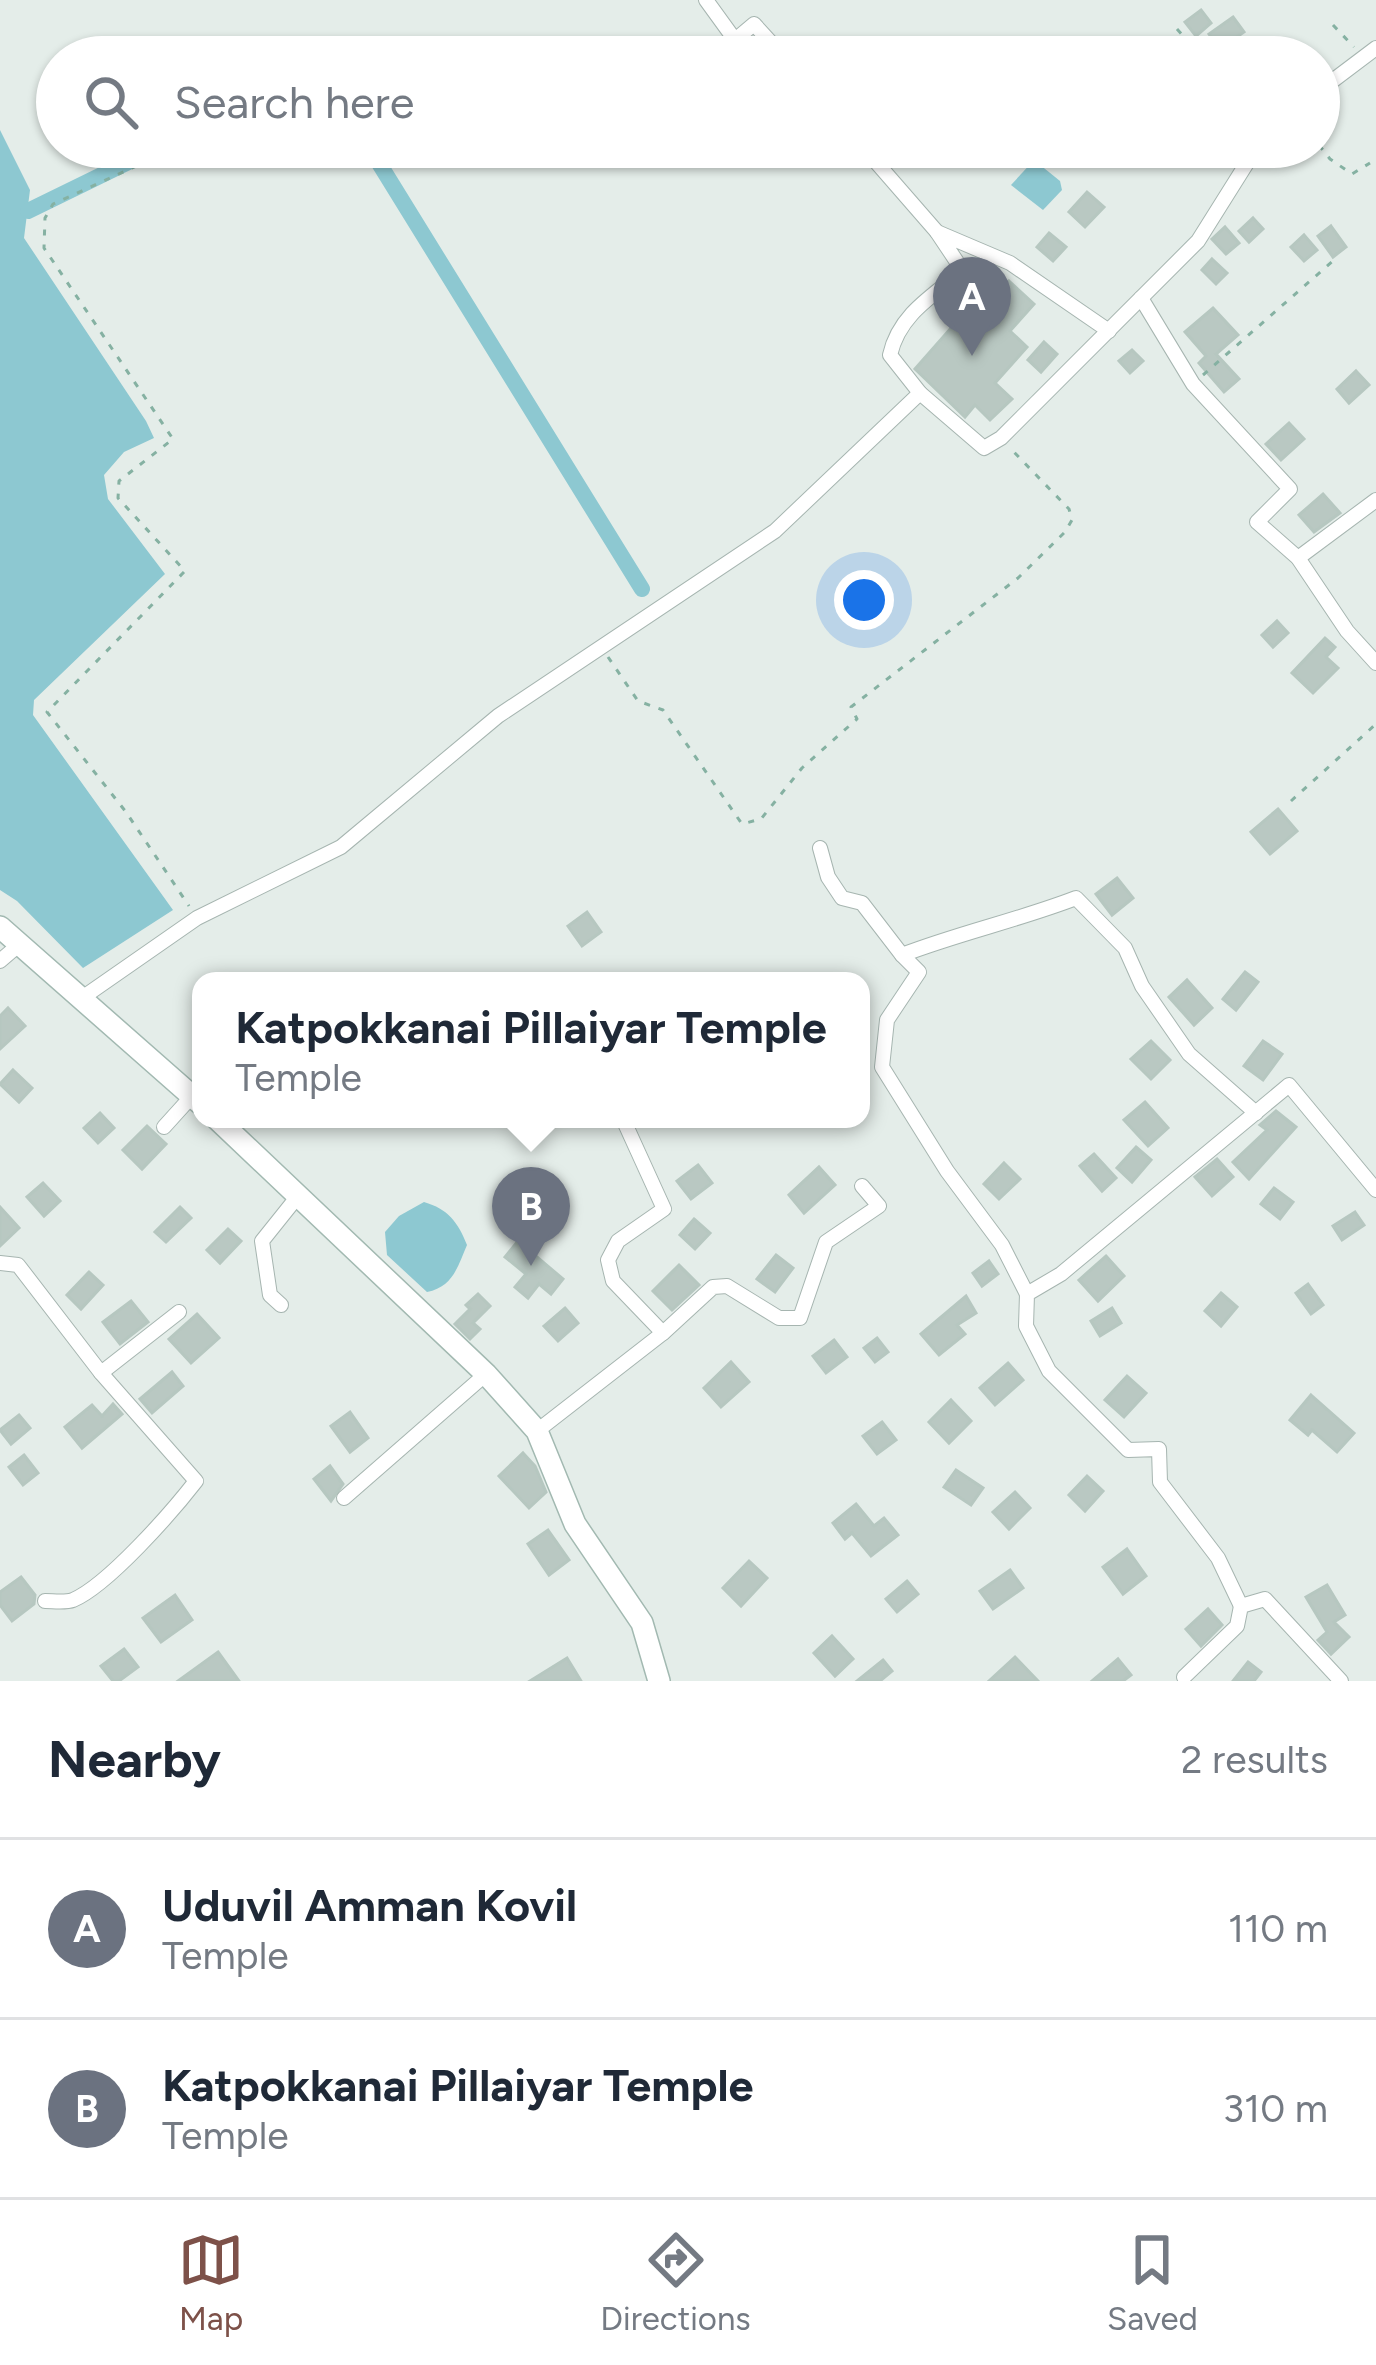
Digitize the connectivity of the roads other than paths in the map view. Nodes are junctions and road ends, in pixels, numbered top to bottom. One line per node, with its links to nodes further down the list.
1 (706, 0): 2 (street)
2 (732, 36)
3 (740, 36): 4 (street)
4 (765, 36)
5 (1376, 48): 6 (street)
6 (1340, 75)
7 (881, 168): 9 (street)
8 (1244, 168): 10 (street)
9 (937, 232): 11 (street); 12 (street)
10 (1141, 298): 11 (street); 14 (street)
11 (1108, 331): 12 (street)
12 (920, 393): 21 (street)
13 (1376, 500): 14 (street)
14 (1298, 558): 15 (street)
15 (1376, 663)
16 (820, 848): 19 (street)
17 (0, 927): 18 (street)
18 (21, 943): 20 (street); 21 (street)
19 (902, 956): 24 (street); 32 (street)
20 (0, 961)
21 (82, 998): 22 (street)
22 (192, 1096)
23 (192, 1104): 25 (street)
24 (1256, 1113): 29 (street); 32 (street)
25 (164, 1127)
26 (226, 1128): 30 (street)
27 (627, 1128): 35 (street)
28 (862, 1186): 35 (street)
29 (1376, 1190)
30 (298, 1196): 33 (street); 37 (street)
31 (0, 1263): 36 (street)
32 (1027, 1294): 41 (street)
33 (281, 1305)
34 (179, 1312): 36 (street)
35 (663, 1334): 38 (street)
36 (101, 1372): 40 (street)
37 (487, 1374): 38 (street); 39 (street)
38 (537, 1431): 43 (street)
39 (344, 1498)
40 (44, 1601)
41 (1241, 1606): 42 (street); 44 (street)
42 (1184, 1676)
43 (659, 1681)
44 (1341, 1681)

